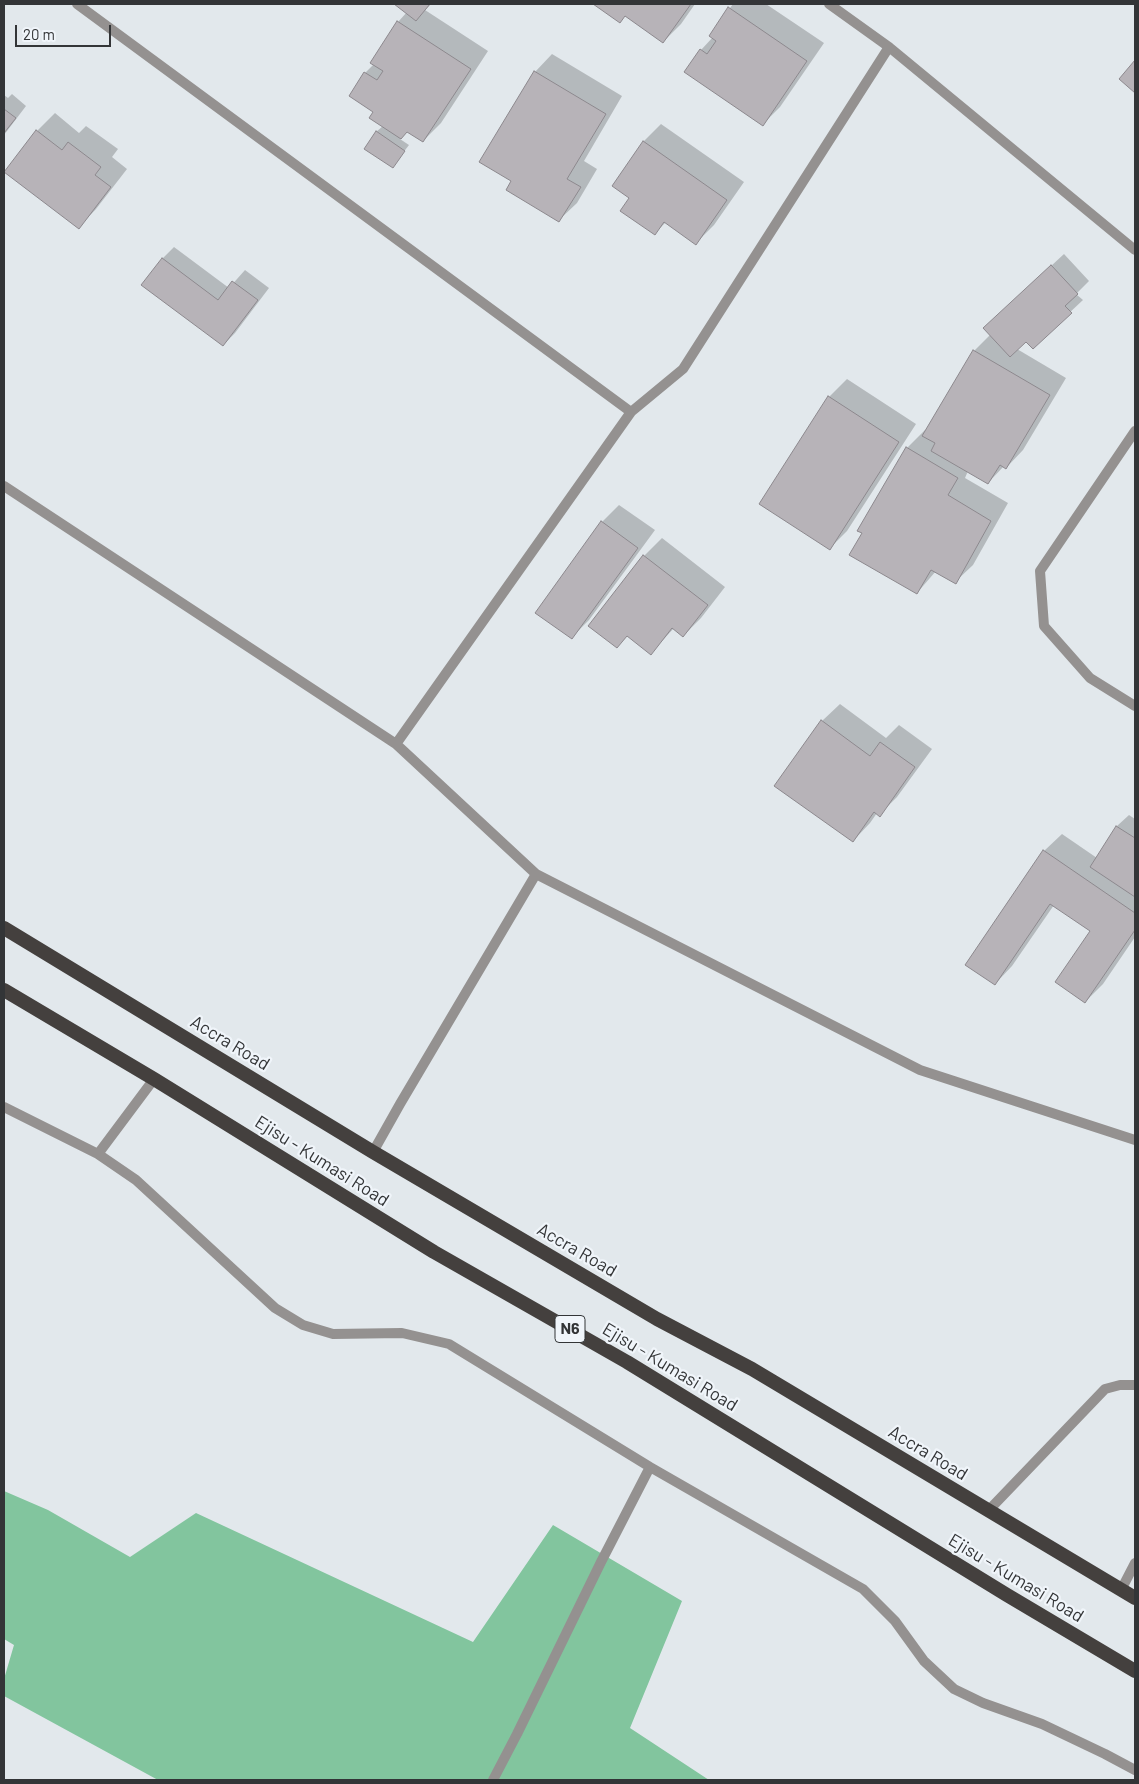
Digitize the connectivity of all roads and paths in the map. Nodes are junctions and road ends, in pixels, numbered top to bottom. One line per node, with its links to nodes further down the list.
1 (77, 4): 5 (street)
2 (829, 4): 3 (street)
3 (889, 47): 4 (street); 5 (street)
4 (1134, 247)
5 (631, 412): 9 (street)
6 (1135, 431): 8 (street)
7 (4, 486): 9 (street)
8 (1135, 706)
9 (396, 744): 10 (street)
10 (536, 874): 15 (street); 16 (street)
11 (4, 928): 16 (highway, Accra Road)
12 (4, 990): 13 (highway, Ejisu - Kumasi Road / N6)
13 (154, 1079): 17 (street); 24 (highway, Ejisu - Kumasi Road / N6)
14 (4, 1106): 17 (street)
15 (1135, 1140)
16 (373, 1152): 20 (highway, Accra Road)
17 (98, 1154): 19 (street)
18 (1135, 1385): 20 (street)
19 (650, 1467): 25 (street); 26 (street)
20 (988, 1511): 22 (highway, Accra Road)
21 (1135, 1564): 22 (street)
22 (1121, 1590): 23 (highway, Accra Road)
23 (1135, 1598)
24 (1135, 1671)
25 (1135, 1770)
26 (493, 1780)

